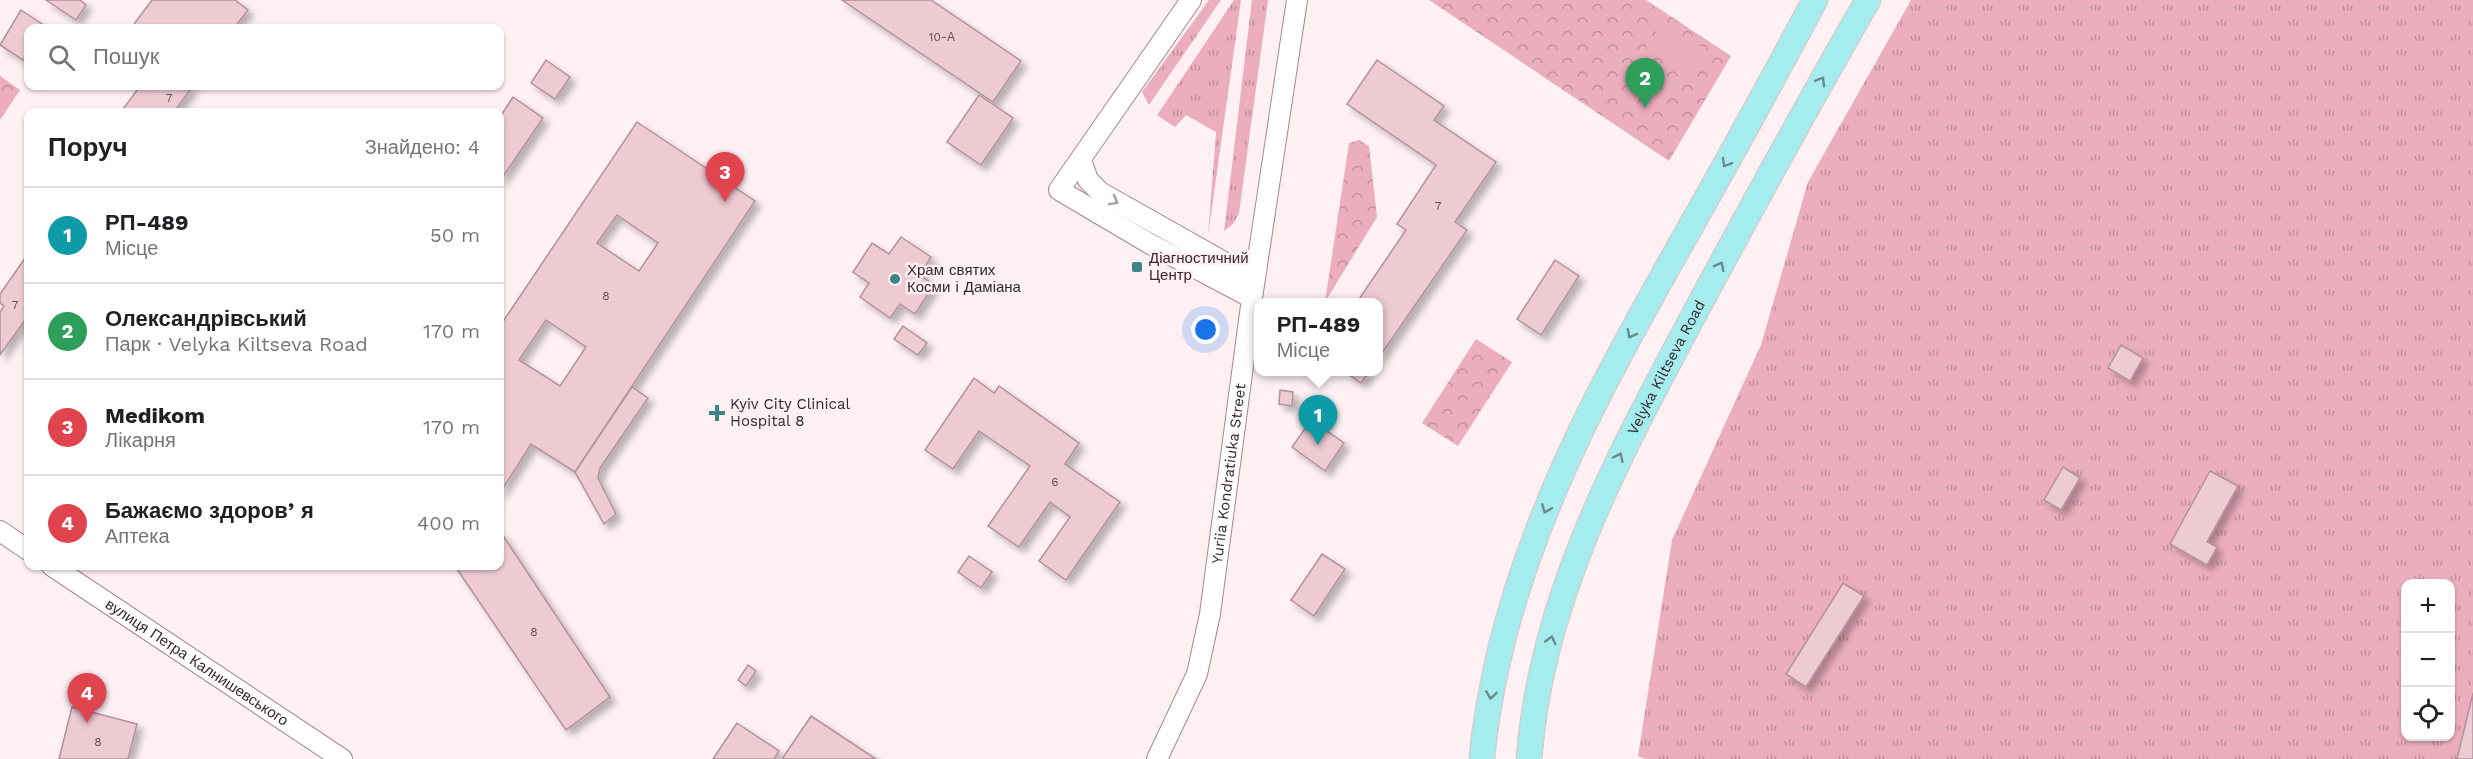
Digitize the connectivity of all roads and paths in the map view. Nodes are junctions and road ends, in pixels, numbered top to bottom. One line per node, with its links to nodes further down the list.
1 (1191, 0): 5 (street)
2 (1297, 0): 6 (street, Yuriia Kondratiuka Street)
3 (1815, 0): 12 (main road, one-way to 12)
4 (1868, 0): 13 (main road, Velyka Kiltseva Road, one-way to 4)
5 (1081, 160): 6 (street, one-way to 6); 6 (street)
6 (1253, 289): 11 (street, Yuriia Kondratiuka Street)
7 (0, 531): 8 (street)
8 (24, 547)
9 (58, 570): 10 (street, вулиця Петра Калнишевського)
10 (342, 759)
11 (1157, 759)
12 (1482, 759)
13 (1529, 759)

